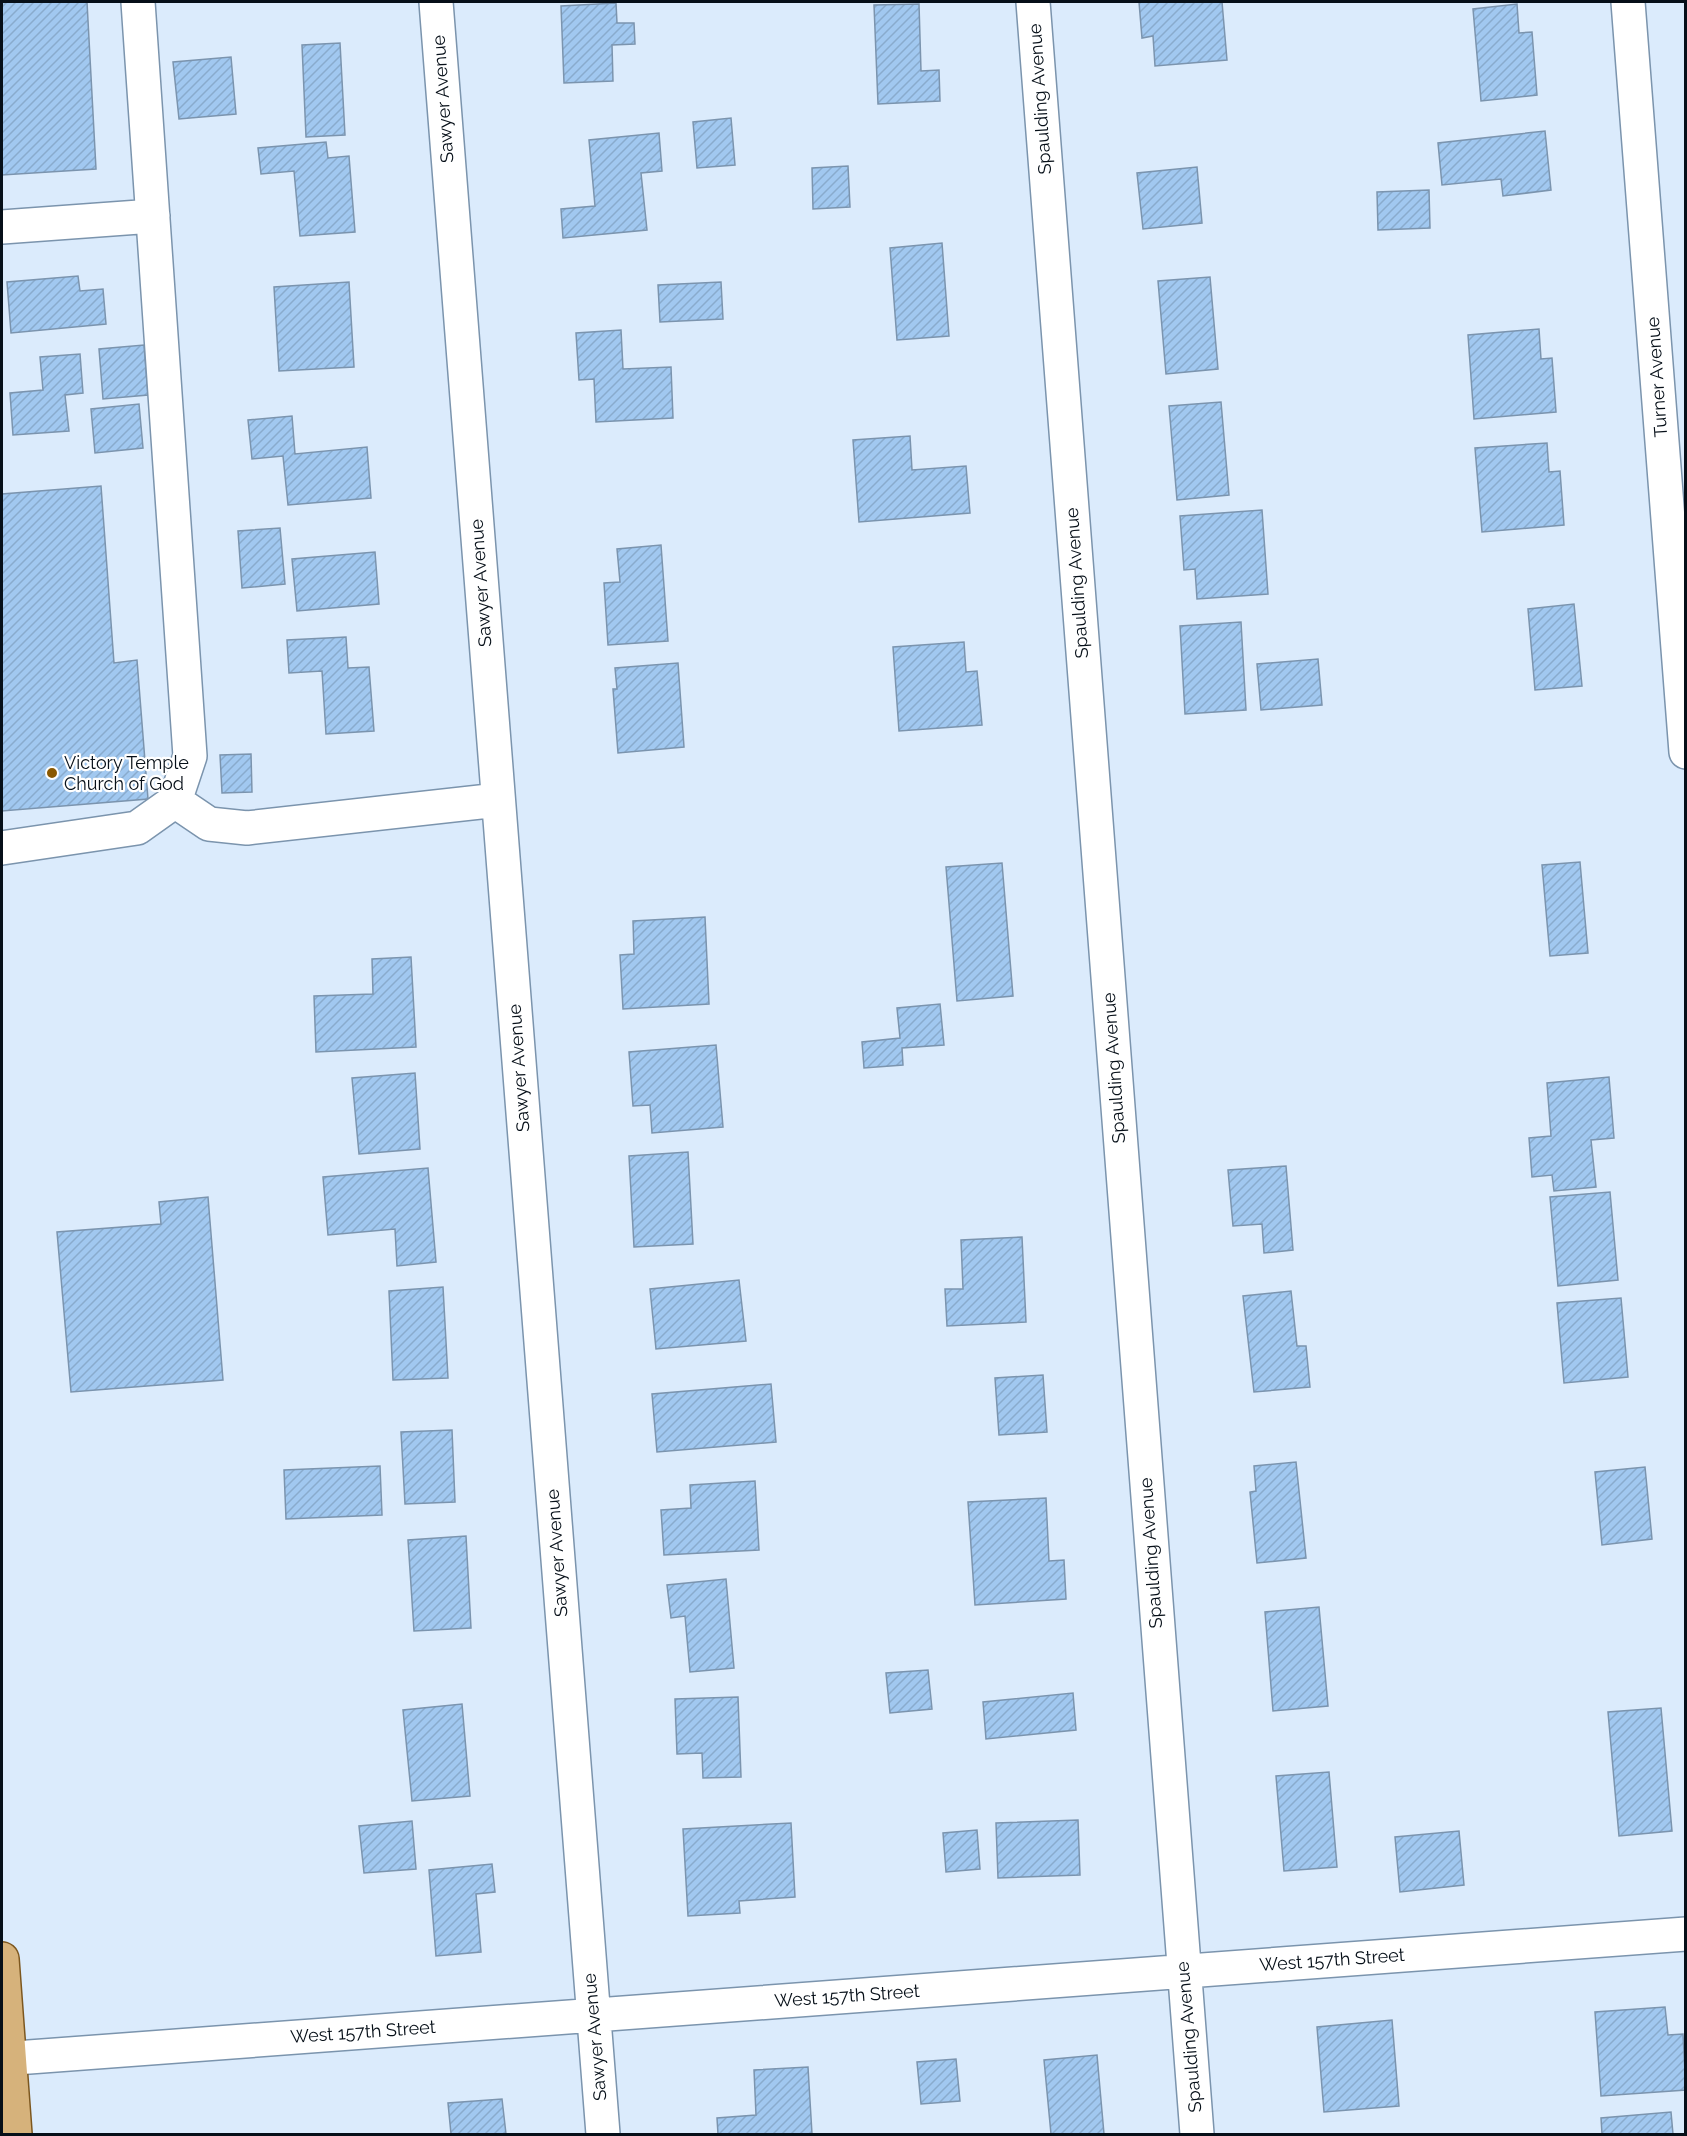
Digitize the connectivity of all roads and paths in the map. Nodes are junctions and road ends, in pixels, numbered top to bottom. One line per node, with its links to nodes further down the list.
1 (138, 2): 5 (street)
2 (435, 2): 8 (street, Sawyer Avenue)
3 (1033, 2): 13 (street, Spaulding Avenue)
4 (1628, 2): 7 (street, Turner Avenue)
5 (153, 216): 6 (street); 9 (street)
6 (2, 227)
7 (1686, 752)
8 (498, 800): 9 (street); 14 (street, Sawyer Avenue)
9 (175, 801): 10 (street)
10 (2, 848)
11 (1686, 1934): 13 (street, West 157th Street)
12 (2, 1959): 15 (main road)
13 (1183, 1971): 14 (street, West 157th Street); 18 (street, Spaulding Avenue)
14 (594, 2015): 15 (street, West 157th Street); 17 (street, Sawyer Avenue)
15 (5, 2058): 16 (main road)
16 (15, 2134)
17 (603, 2134)
18 (1197, 2134)

